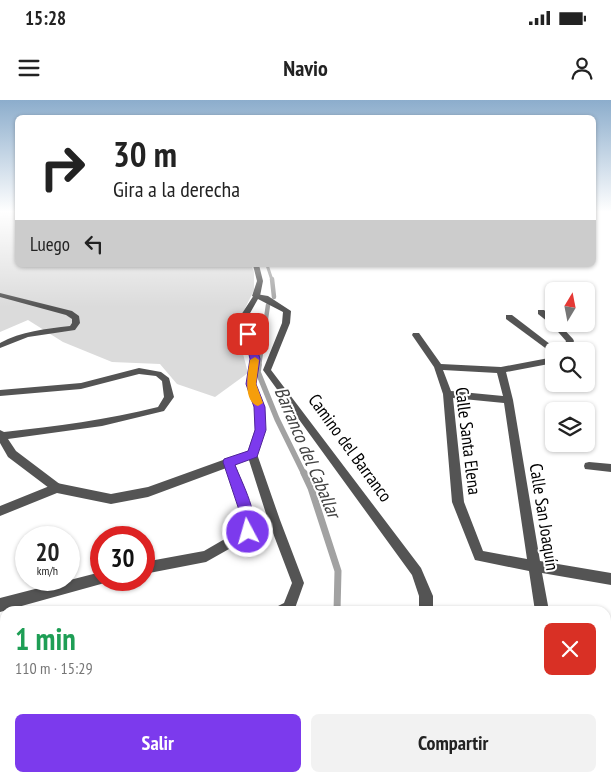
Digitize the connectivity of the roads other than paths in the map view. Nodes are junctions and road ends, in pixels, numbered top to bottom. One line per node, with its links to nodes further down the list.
1 (256, 267): 3 (street)
2 (0, 295): 9 (street)
3 (260, 297): 17 (street); 29 (street, Camino del Barranco)
4 (541, 312): 5 (street)
5 (545, 315)
6 (509, 317): 8 (street)
7 (416, 335): 11 (street, Calle Santa Elena)
8 (545, 344)
9 (0, 346)
10 (545, 362): 12 (street)
11 (438, 367): 12 (street); 14 (street, Calle Santa Elena)
12 (501, 370): 15 (street, Calle San Joaquín)
13 (0, 393): 16 (street)
14 (448, 394): 15 (street); 24 (street, Calle Santa Elena)
15 (508, 400): 24 (street, Calle San Joaquín)
16 (2, 440): 21 (street)
17 (252, 454): 18 (street); 28 (street)
18 (229, 462): 21 (street); 23 (street)
19 (588, 466): 20 (street)
20 (611, 468)
21 (57, 488): 22 (street)
22 (0, 511)
23 (155, 566)
24 (534, 566): 25 (street); 30 (street, Calle San Joaquín)
25 (611, 579)
26 (90, 581): 27 (street)
27 (0, 605)
28 (290, 606)
29 (426, 606)
30 (541, 606)

